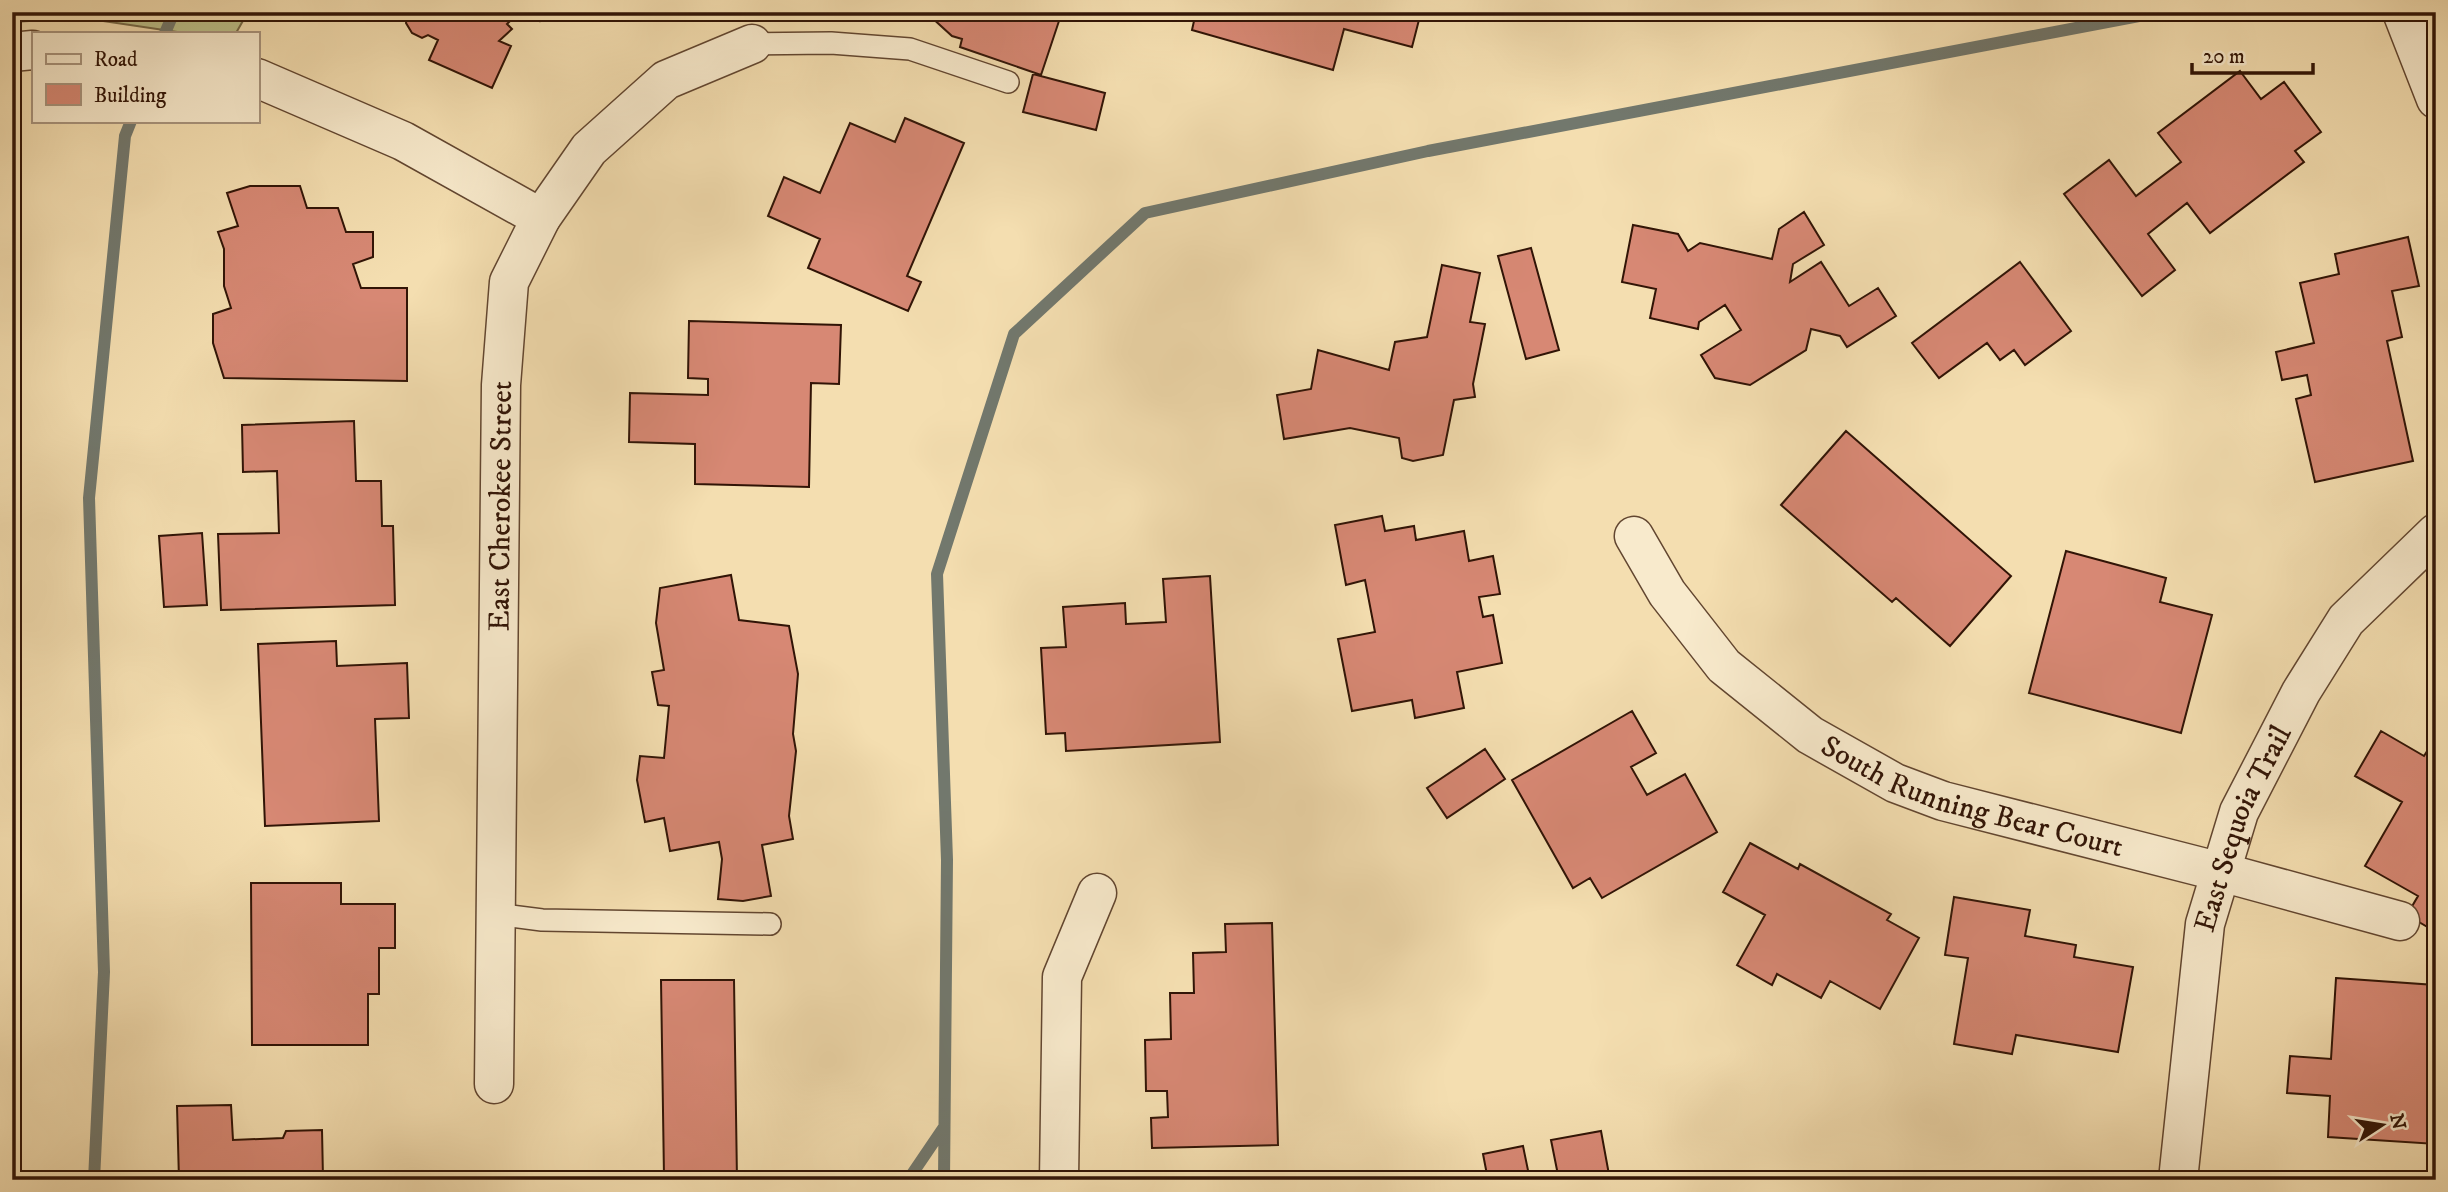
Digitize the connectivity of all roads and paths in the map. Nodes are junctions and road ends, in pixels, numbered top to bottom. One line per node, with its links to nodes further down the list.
1 (2402, 12): 7 (street)
2 (752, 44): 6 (lane); 8 (street, East Cherokee Street)
3 (32, 50): 4 (street)
4 (12, 52)
5 (259, 79): 8 (street)
6 (1008, 82)
7 (2436, 99)
8 (541, 218): 13 (street, East Cherokee Street)
9 (2436, 533): 11 (street, East Sequoia Trail)
10 (1634, 536): 11 (street, South Running Bear Court)
11 (2221, 872): 14 (street, South Running Bear Court); 18 (street, East Sequoia Trail)
12 (1097, 893): 17 (street)
13 (495, 914): 15 (lane); 16 (street, East Cherokee Street)
14 (2400, 921)
15 (770, 923)
16 (494, 1084)
17 (1059, 1180)
18 (2178, 1180)

